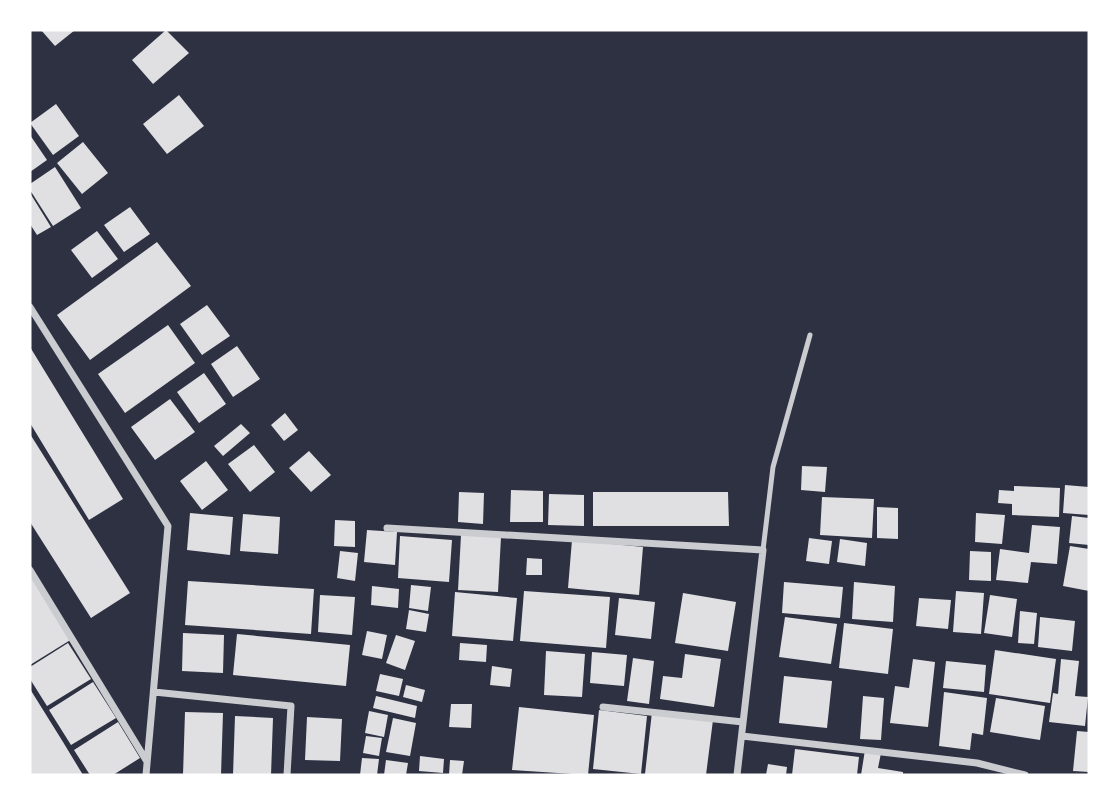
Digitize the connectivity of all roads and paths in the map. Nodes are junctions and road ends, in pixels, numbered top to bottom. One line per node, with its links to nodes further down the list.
1 (30, 307): 6 (street)
2 (810, 335): 4 (lane)
3 (387, 527): 4 (street)
4 (763, 550): 8 (street)
5 (30, 569): 10 (street)
6 (155, 692): 10 (street); 12 (street)
7 (603, 707): 8 (street)
8 (743, 722): 9 (street)
9 (742, 736): 13 (street); 14 (street)
10 (147, 761): 11 (street)
11 (146, 775)
12 (286, 775)
13 (737, 775)
14 (1025, 775)

